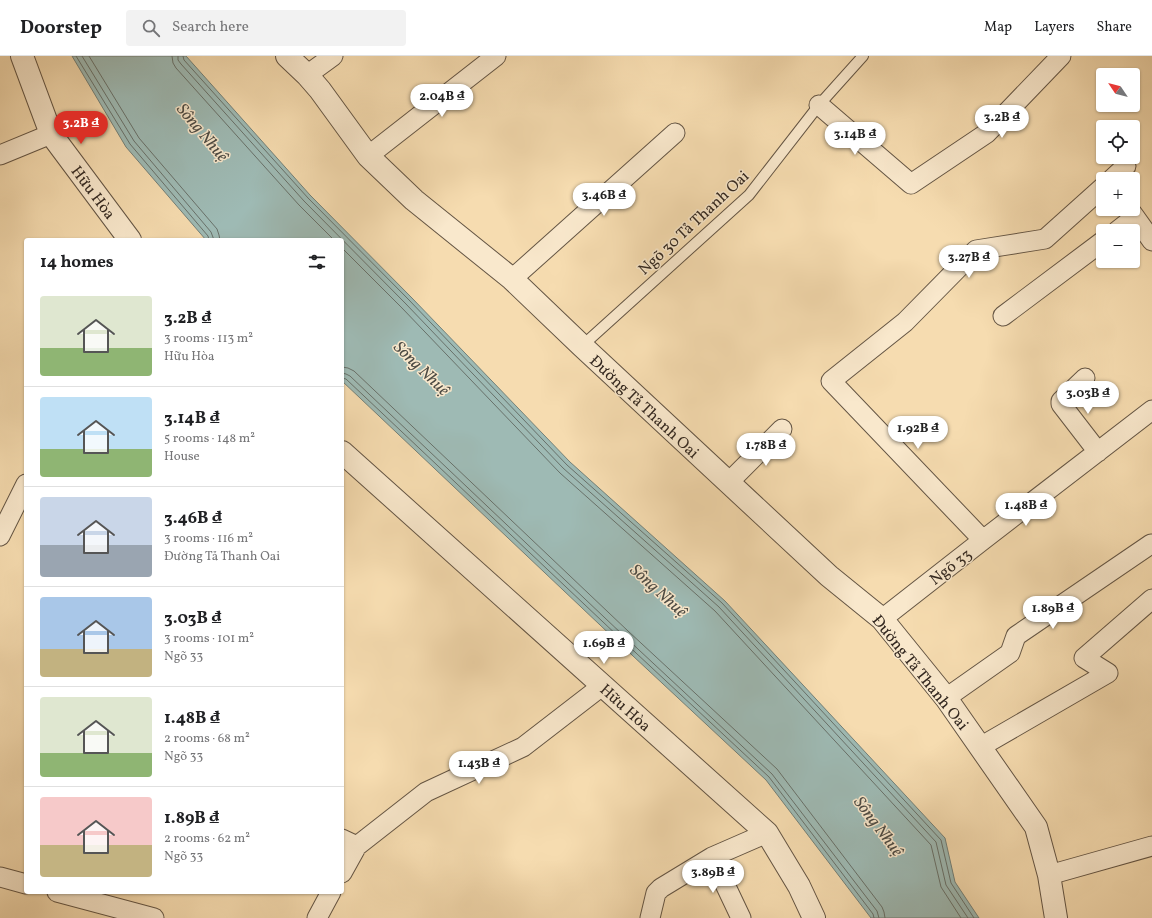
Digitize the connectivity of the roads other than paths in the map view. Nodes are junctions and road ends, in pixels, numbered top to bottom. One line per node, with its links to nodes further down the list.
1 (22, 56): 10 (street, Hữu Hòa)
2 (287, 56): 7 (street, Đường Tả Thanh Oai)
3 (333, 56): 7 (street)
4 (496, 56): 12 (street)
5 (863, 56): 8 (lane, Ngõ 30 Tả Thanh Oai)
6 (1060, 56): 8 (street)
7 (307, 75): 12 (street, Đường Tả Thanh Oai)
8 (819, 105): 24 (lane, Ngõ 30 Tả Thanh Oai)
9 (675, 133): 22 (street)
10 (51, 134): 11 (street); 19 (street, Hữu Hòa)
11 (0, 155)
12 (368, 156): 22 (street, Đường Tả Thanh Oai)
13 (1126, 166): 14 (street)
14 (1120, 172)
15 (1096, 193): 33 (street)
16 (1130, 216): 18 (street)
17 (1134, 216): 20 (street)
18 (1123, 224)
19 (129, 238)
20 (1152, 241)
21 (1096, 246): 23 (street)
22 (512, 279): 24 (street, Đường Tả Thanh Oai)
23 (1003, 316)
24 (582, 346): 30 (street, Đường Tả Thanh Oai)
25 (1085, 378): 28 (street)
26 (1152, 410): 28 (street, Ngõ 33)
27 (782, 429): 30 (street)
28 (1098, 452): 33 (street, Ngõ 33)
29 (344, 454): 37 (street, Hữu Hòa)
30 (728, 483): 36 (street, Đường Tả Thanh Oai)
31 (24, 488): 32 (street)
32 (0, 536)
33 (983, 540): 36 (street, Ngõ 33)
34 (1151, 544): 38 (street)
35 (1152, 599): 39 (street)
36 (882, 619): 38 (street, Đường Tả Thanh Oai)
37 (602, 686): 40 (street, Hữu Hòa); 41 (street)
38 (946, 698): 39 (street, Đường Tả Thanh Oai)
39 (980, 747): 45 (street, Đường Tả Thanh Oai)
40 (767, 833): 43 (street); 54 (street, Hữu Hòa)
41 (350, 842): 44 (street)
42 (1152, 846): 45 (street)
43 (712, 858): 52 (street); 53 (street)
44 (344, 865)
45 (1049, 875): 55 (street, Đường Tả Thanh Oai)
46 (0, 877): 47 (street)
47 (24, 883)
48 (64, 894): 50 (street)
49 (330, 894): 51 (street)
50 (154, 918)
51 (317, 918)
52 (650, 918)
53 (741, 918)
54 (814, 918)
55 (1056, 918)

